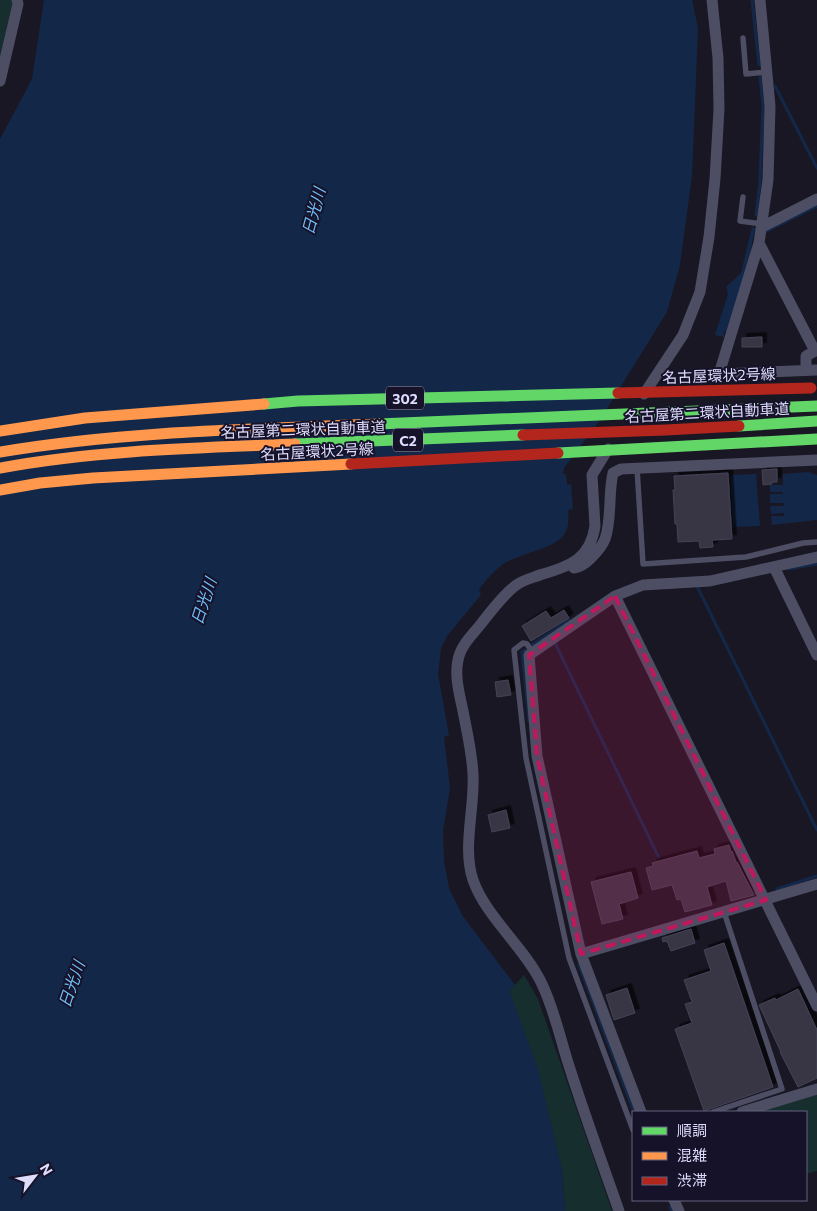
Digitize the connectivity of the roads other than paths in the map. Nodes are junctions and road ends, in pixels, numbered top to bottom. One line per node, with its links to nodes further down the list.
1 (17, 0): 6 (street)
2 (712, 0): 26 (street)
3 (760, 0): 5 (street)
4 (743, 38): 5 (lane)
5 (768, 72): 9 (street)
6 (0, 81)
7 (743, 197): 9 (lane)
8 (817, 199): 9 (street)
9 (762, 225): 10 (street)
10 (759, 243): 11 (street); 12 (street)
11 (816, 350): 12 (street)
12 (812, 370)
13 (812, 388): 16 (highway, 名古屋環状2号線 / 302, bridge)
14 (817, 406): 18 (highway, 名古屋第二環状自動車道 / C2, bridge)
15 (817, 421): 20 (highway, 名古屋第二環状自動車道 / C2, bridge)
16 (0, 431)
17 (817, 440): 22 (highway, 名古屋環状2号線, bridge)
18 (0, 452)
19 (817, 460): 21 (street)
20 (0, 468)
21 (637, 468): 23 (lane); 26 (street)
22 (0, 490)
23 (817, 542)
24 (817, 558): 25 (street)
25 (774, 567): 27 (street); 29 (street)
26 (560, 569): 41 (street)
27 (616, 596): 28 (street); 31 (street)
28 (532, 652): 33 (street); 34 (lane)
29 (817, 655)
30 (817, 884): 31 (street)
31 (766, 900): 32 (street); 35 (street)
32 (724, 912): 33 (street); 38 (lane)
33 (581, 954): 34 (lane); 37 (street)
34 (569, 958): 40 (lane)
35 (817, 1006)
36 (817, 1089): 39 (street)
37 (641, 1111)
38 (716, 1111)
39 (745, 1111)
40 (632, 1127)
41 (619, 1211)

